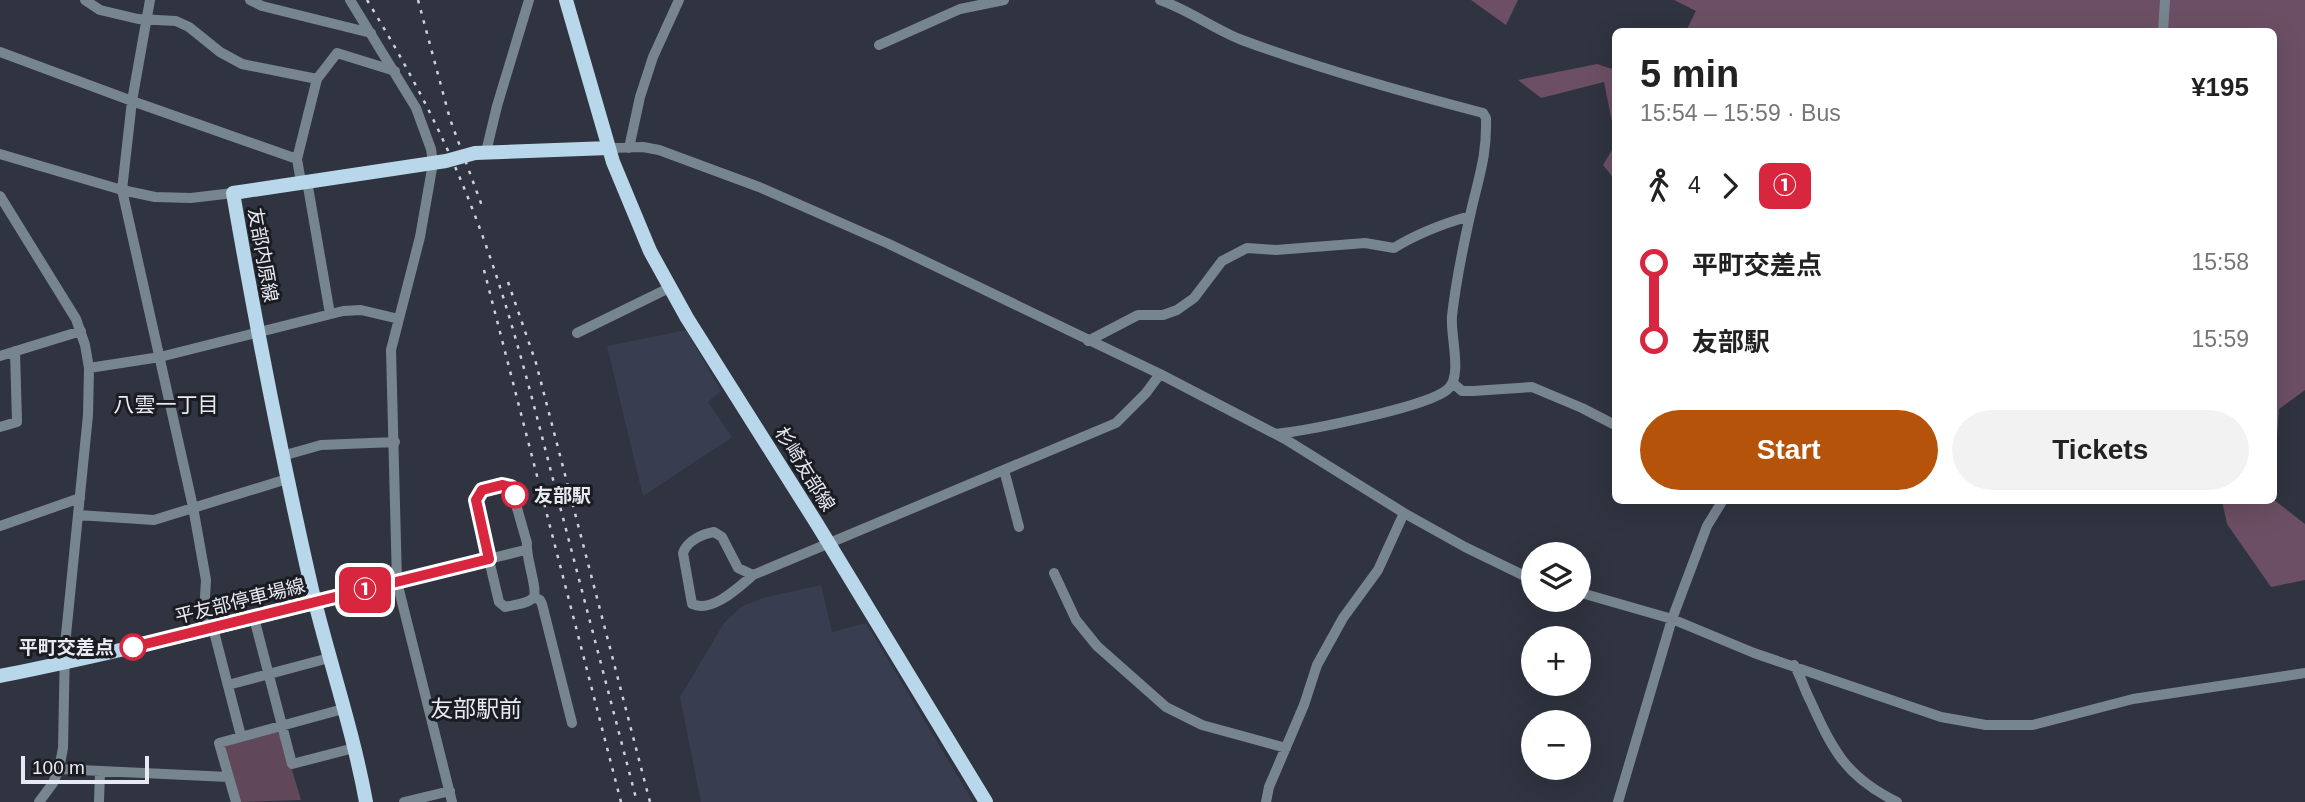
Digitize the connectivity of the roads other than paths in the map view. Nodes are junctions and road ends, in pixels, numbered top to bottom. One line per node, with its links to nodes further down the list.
1 (85, 0): 11 (street)
2 (150, 0): 11 (street)
3 (250, 0): 13 (street)
4 (350, 0): 13 (street)
5 (529, 0): 21 (street)
6 (566, 0): 19 (main road)
7 (679, 0): 20 (street)
8 (1004, 0): 14 (street)
9 (1160, 0): 29 (street)
10 (2165, 0): 12 (street)
11 (146, 20): 17 (street); 18 (street)
12 (2163, 28)
13 (372, 33): 16 (street)
14 (878, 45)
15 (0, 52): 18 (street)
16 (395, 71): 17 (street); 24 (street)
17 (317, 79): 23 (street)
18 (132, 102): 23 (street); 26 (street)
19 (608, 148): 20 (street); 21 (main road, 友部内原線); 30 (main road, 杉崎友部線)
20 (629, 148): 36 (street)
21 (486, 152): 24 (main road, 友部内原線)
22 (0, 154): 26 (street)
23 (297, 159): 25 (street)
24 (433, 163): 25 (main road, 友部内原線); 32 (street)
25 (304, 182): 27 (main road, 友部内原線); 31 (street)
26 (122, 190): 27 (street); 39 (street)
27 (233, 193): 35 (main road, 友部内原線)
28 (0, 196): 33 (street)
29 (1470, 216): 36 (street); 42 (street)
30 (669, 288): 34 (street); 57 (main road, 杉崎友部線)
31 (330, 314): 32 (street); 35 (street)
32 (399, 318): 46 (street)
33 (81, 331): 37 (street); 40 (street)
34 (577, 332)
35 (258, 333): 39 (street); 47 (main road, 友部内原線)
36 (1088, 341): 41 (street)
37 (15, 351): 38 (street); 44 (street)
38 (0, 356)
39 (160, 357): 40 (street); 52 (street)
40 (89, 368): 50 (street)
41 (1160, 374): 45 (street); 48 (street)
42 (1454, 383): 43 (street); 45 (street)
43 (1612, 423)
44 (0, 427)
45 (1274, 434): 53 (street)
46 (395, 442): 47 (street); 64 (street)
47 (282, 456): 49 (main road, 友部内原線)
48 (1004, 470): 56 (street); 57 (street)
49 (287, 479): 52 (street); 68 (main road, 友部内原線)
50 (80, 498): 54 (street); 55 (street)
51 (1721, 504): 70 (street)
52 (193, 507): 54 (street); 71 (street)
53 (1404, 513): 62 (street); 84 (street)
54 (78, 515): 73 (street)
55 (0, 526)
56 (1019, 527)
57 (828, 543): 63 (street); 94 (main road, 杉崎友部線)
58 (525, 550): 59 (street); 59 (street); 67 (street)
59 (489, 559): 64 (main road, 平友部停車場線); 67 (street)
60 (738, 568): 63 (street); 65 (street); 65 (street)
61 (1054, 573): 84 (street)
62 (1521, 574)
63 (753, 575): 65 (street)
64 (397, 582): 68 (main road, 平友部停車場線); 88 (street)
65 (738, 587)
66 (1591, 596): 70 (street)
67 (534, 597): 80 (street)
68 (315, 603): 69 (main road, 平友部停車場線); 72 (main road, 友部内原線)
69 (254, 618): 71 (main road, 平友部停車場線); 76 (street)
70 (1672, 619): 74 (street); 96 (street)
71 (208, 629): 73 (main road, 平友部停車場線); 78 (street)
72 (330, 658): 76 (street); 79 (main road, 友部内原線)
73 (65, 663): 77 (main road, 平友部停車場線); 85 (street)
74 (1794, 665): 75 (street); 97 (street)
75 (2305, 673)
76 (270, 675): 78 (street); 81 (street)
77 (0, 676)
78 (228, 685): 82 (street)
79 (343, 709): 81 (street); 83 (main road, 友部内原線)
80 (572, 723)
81 (282, 724): 82 (street); 83 (street)
82 (241, 736): 87 (street)
83 (354, 748): 92 (main road, 友部内原線)
84 (1286, 748): 95 (street)
85 (59, 769): 86 (street); 89 (street)
86 (100, 772): 87 (street); 90 (street)
87 (228, 777): 91 (street)
88 (451, 796): 93 (street)
89 (39, 802)
90 (99, 802)
91 (236, 802)
92 (366, 802)
93 (404, 802)
94 (986, 802)
95 (1266, 802)
96 (1618, 802)
97 (1897, 802)

